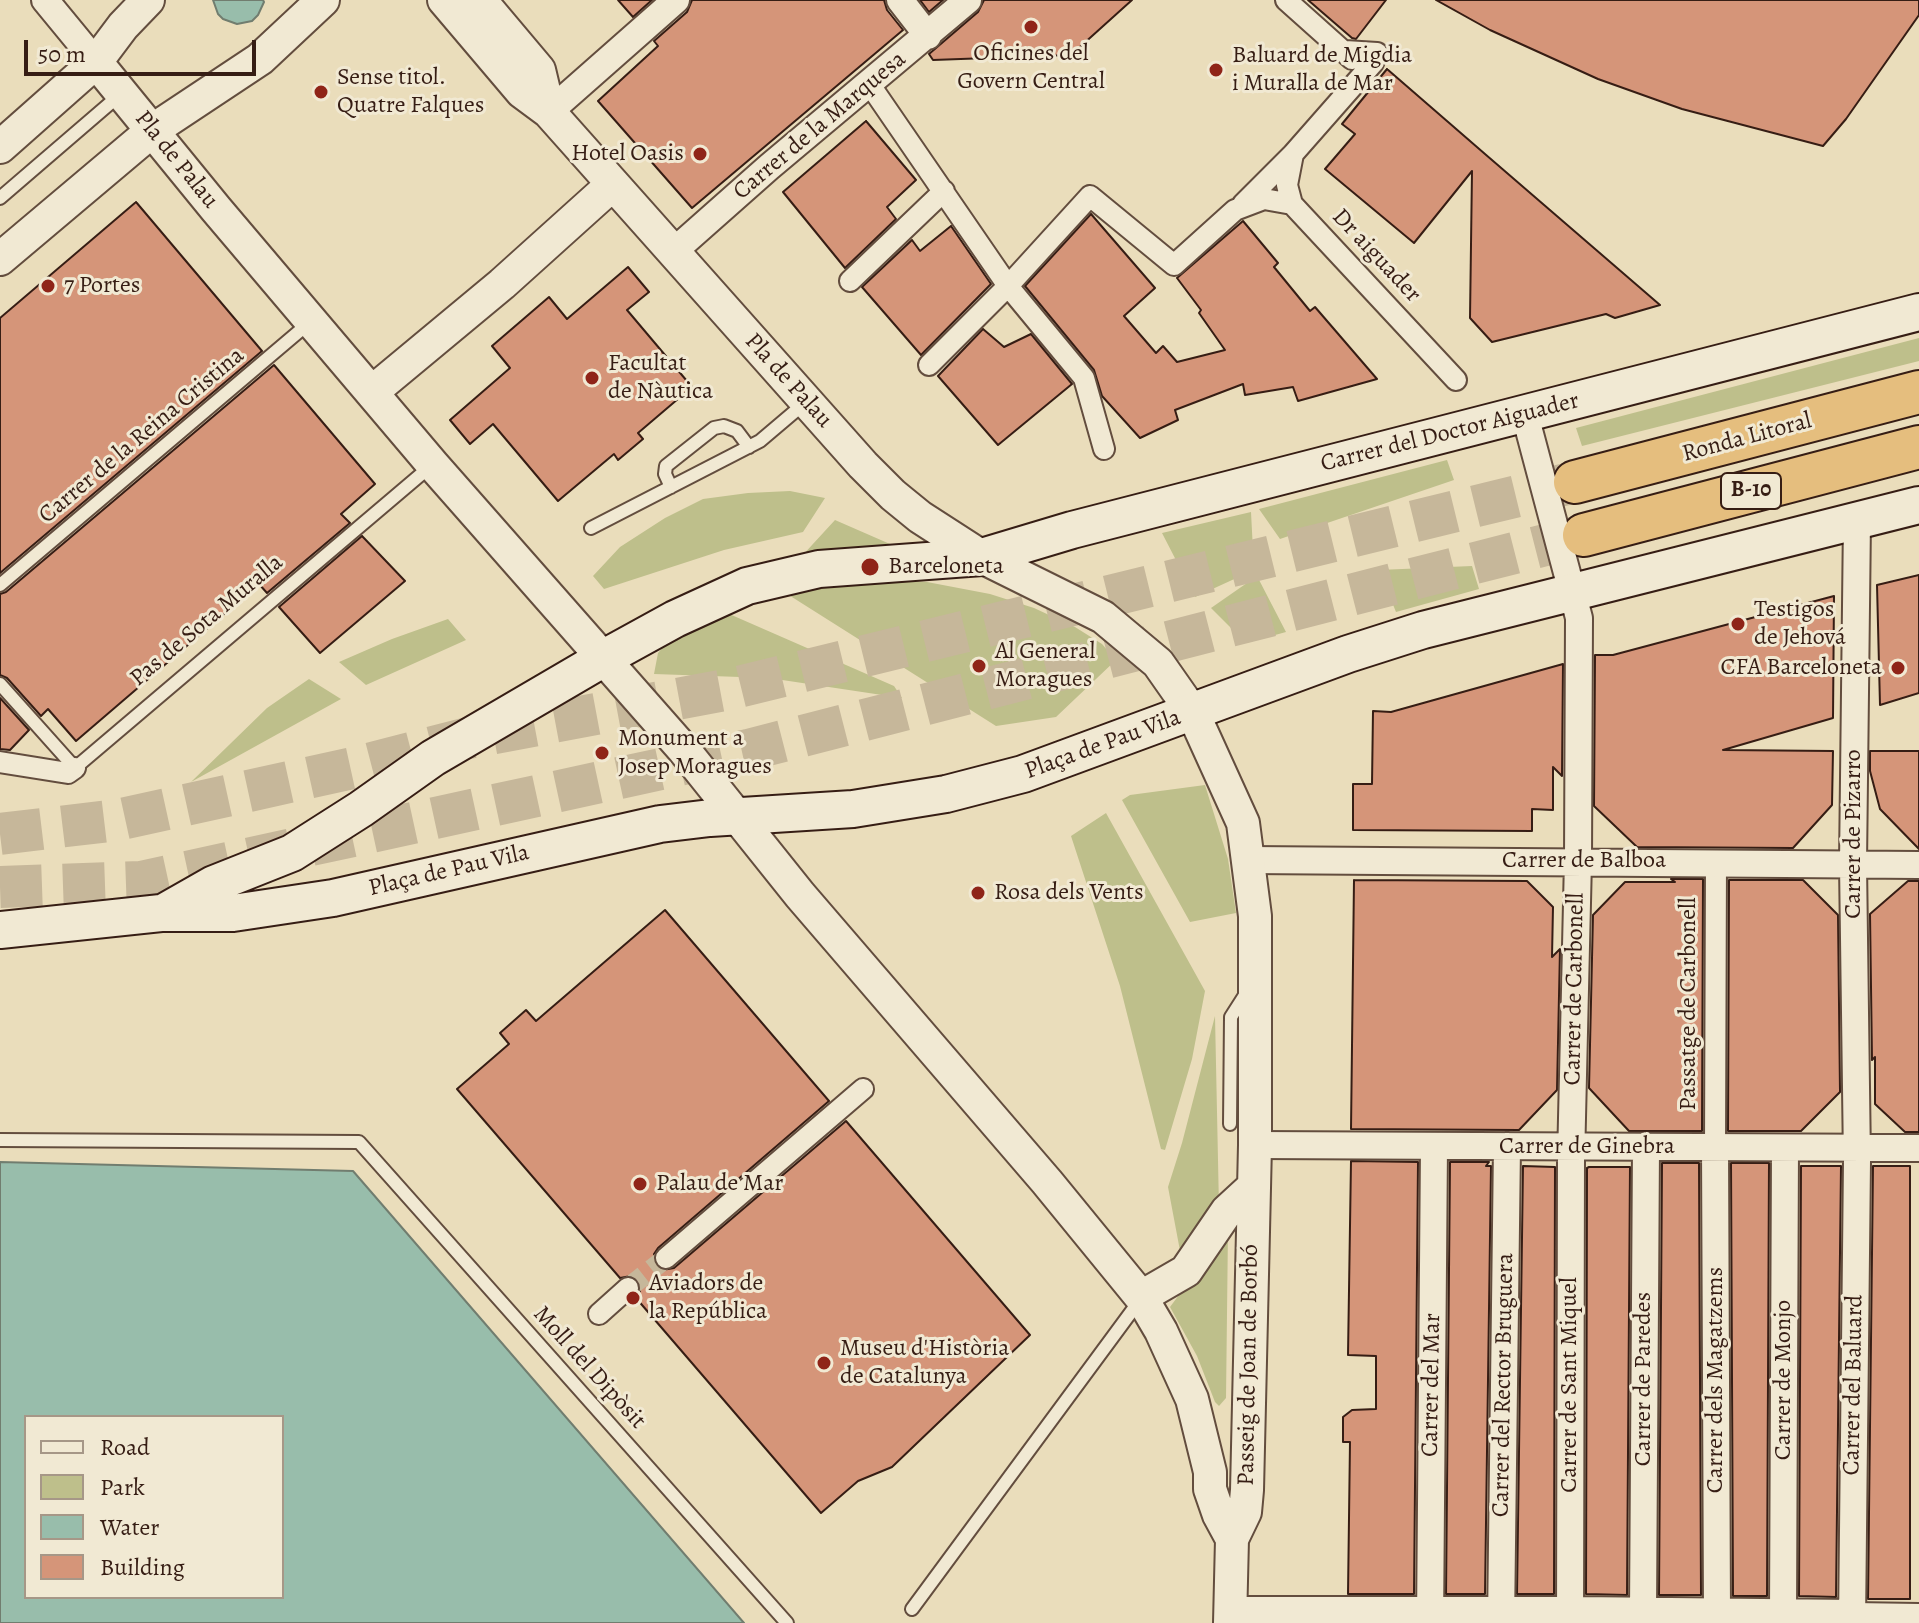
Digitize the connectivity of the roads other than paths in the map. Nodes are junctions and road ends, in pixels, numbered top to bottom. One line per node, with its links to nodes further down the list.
1 (45, 0): 12 (street, Pla de Palau)
2 (148, 0): 12 (street)
3 (323, 0): 17 (street)
4 (444, 0): 16 (street, Pla de Palau)
5 (480, 0): 16 (street)
6 (676, 0): 16 (street)
7 (900, 0): 10 (street)
8 (968, 0): 10 (street, Carrer de la Marquesa)
9 (1286, 0): 11 (street)
10 (928, 36): 13 (street, Carrer de la Marquesa)
11 (1345, 51): 14 (street); 14 (street)
12 (96, 62): 15 (street, Pla de Palau); 18 (street)
13 (870, 85): 21 (street); 25 (street, Carrer de la Marquesa)
14 (1350, 89): 19 (street)
15 (122, 93): 17 (street, Pla de Palau); 22 (lane)
16 (549, 112): 20 (street, Pla de Palau)
17 (153, 130): 26 (street); 30 (street, Pla de Palau)
18 (0, 147)
19 (1293, 154): 23 (street); 24 (street)
20 (613, 184): 25 (street, Pla de Palau); 33 (street)
21 (944, 191): 27 (street); 28 (street)
22 (0, 198)
23 (1292, 204): 24 (street); 32 (street, Dr aiguader)
24 (1238, 209): 28 (street)
25 (673, 252): 35 (street, Pla de Palau)
26 (0, 259)
27 (850, 281)
28 (1008, 286): 31 (street); 39 (street)
29 (1919, 312): 36 (main road, Carrer del Doctor Aiguader)
30 (312, 321): 33 (street, Pla de Palau); 48 (lane, Carrer de la Reina Cristina)
31 (929, 365)
32 (1456, 380)
33 (372, 392): 40 (street, Pla de Palau)
34 (1919, 392): 41 (highway, Ronda Litoral / B-10)
35 (806, 402): 37 (lane); 47 (street, Pla de Palau)
36 (1525, 415): 47 (main road, Carrer del Doctor Aiguader); 49 (street)
37 (749, 447): 42 (lane); 42 (lane)
38 (1919, 447): 46 (highway, B-10)
39 (1104, 449)
40 (433, 465): 50 (street, Pla de Palau); 54 (lane, Pas de Sota Muralla)
41 (1575, 482)
42 (671, 487): 45 (lane)
43 (1919, 505): 44 (main road)
44 (1857, 520): 49 (main road); 59 (street, Carrer de Pizarro)
45 (591, 528)
46 (1584, 535)
47 (982, 557): 50 (main road, Plaça de Pau Vila); 52 (street, Plaça de Pau Vila)
48 (0, 585)
49 (1573, 591): 52 (main road); 57 (street, Carrer de Carbonell)
50 (604, 658): 55 (street); 61 (main road, Plaça de Pau Vila)
51 (0, 684): 54 (lane)
52 (1193, 713): 55 (main road, Plaça de Pau Vila); 56 (street)
53 (0, 762): 54 (street)
54 (75, 768)
55 (736, 817): 61 (main road, Plaça de Pau Vila); 79 (street, Passeig de Joan de Borbó)
56 (1248, 860): 57 (street, Carrer de Balboa); 63 (street)
57 (1578, 860): 58 (street, Carrer de Balboa); 70 (street, Carrer de Carbonell)
58 (1716, 861): 59 (street, Carrer de Balboa); 72 (street, Passatge de Carbonell)
59 (1853, 864): 60 (street, Carrer de Balboa); 74 (street, Carrer de Pizarro)
60 (1919, 865)
61 (161, 913): 62 (main road, Plaça de Pau Vila)
62 (0, 930)
63 (1255, 981): 65 (lane); 67 (street)
64 (863, 1089): 77 (street)
65 (1230, 1124)
66 (0, 1140): 92 (lane, Moll del Dipòsit)
67 (1255, 1145): 68 (street, Carrer de Ginebra); 76 (street)
68 (1434, 1146): 69 (street, Carrer de Ginebra); 90 (street, Carrer del Mar)
69 (1507, 1146): 70 (street, Carrer de Ginebra); 88 (street, Carrer del Rector Bruguera)
70 (1572, 1147): 71 (street, Carrer de Ginebra); 89 (street, Carrer de Sant Miquel)
71 (1646, 1147): 72 (street, Carrer de Ginebra); 83 (street, Carrer de Paredes)
72 (1715, 1147): 73 (street, Carrer de Ginebra); 84 (street, Carrer dels Magatzems)
73 (1785, 1148): 74 (street, Carrer de Ginebra); 85 (street, Carrer de Monjo)
74 (1856, 1148): 75 (street, Carrer de Ginebra); 91 (street, Carrer del Baluard)
75 (1919, 1148)
76 (1252, 1188): 79 (street); 81 (street, Passeig de Joan de Borbó)
77 (666, 1258)
78 (628, 1288): 80 (street)
79 (1141, 1297): 81 (street, Passeig de Joan de Borbó); 82 (lane)
80 (599, 1314)
81 (1232, 1539): 87 (street, Passeig de Joan de Borbó)
82 (912, 1609)
83 (1643, 1611): 84 (street); 89 (street)
84 (1717, 1613): 85 (street)
85 (1783, 1613): 91 (street)
86 (1919, 1614): 91 (street)
87 (1230, 1616): 90 (street)
88 (1501, 1616): 89 (street); 90 (street)
89 (1570, 1616)
90 (1430, 1617)
91 (1852, 1618)
92 (787, 1623)

